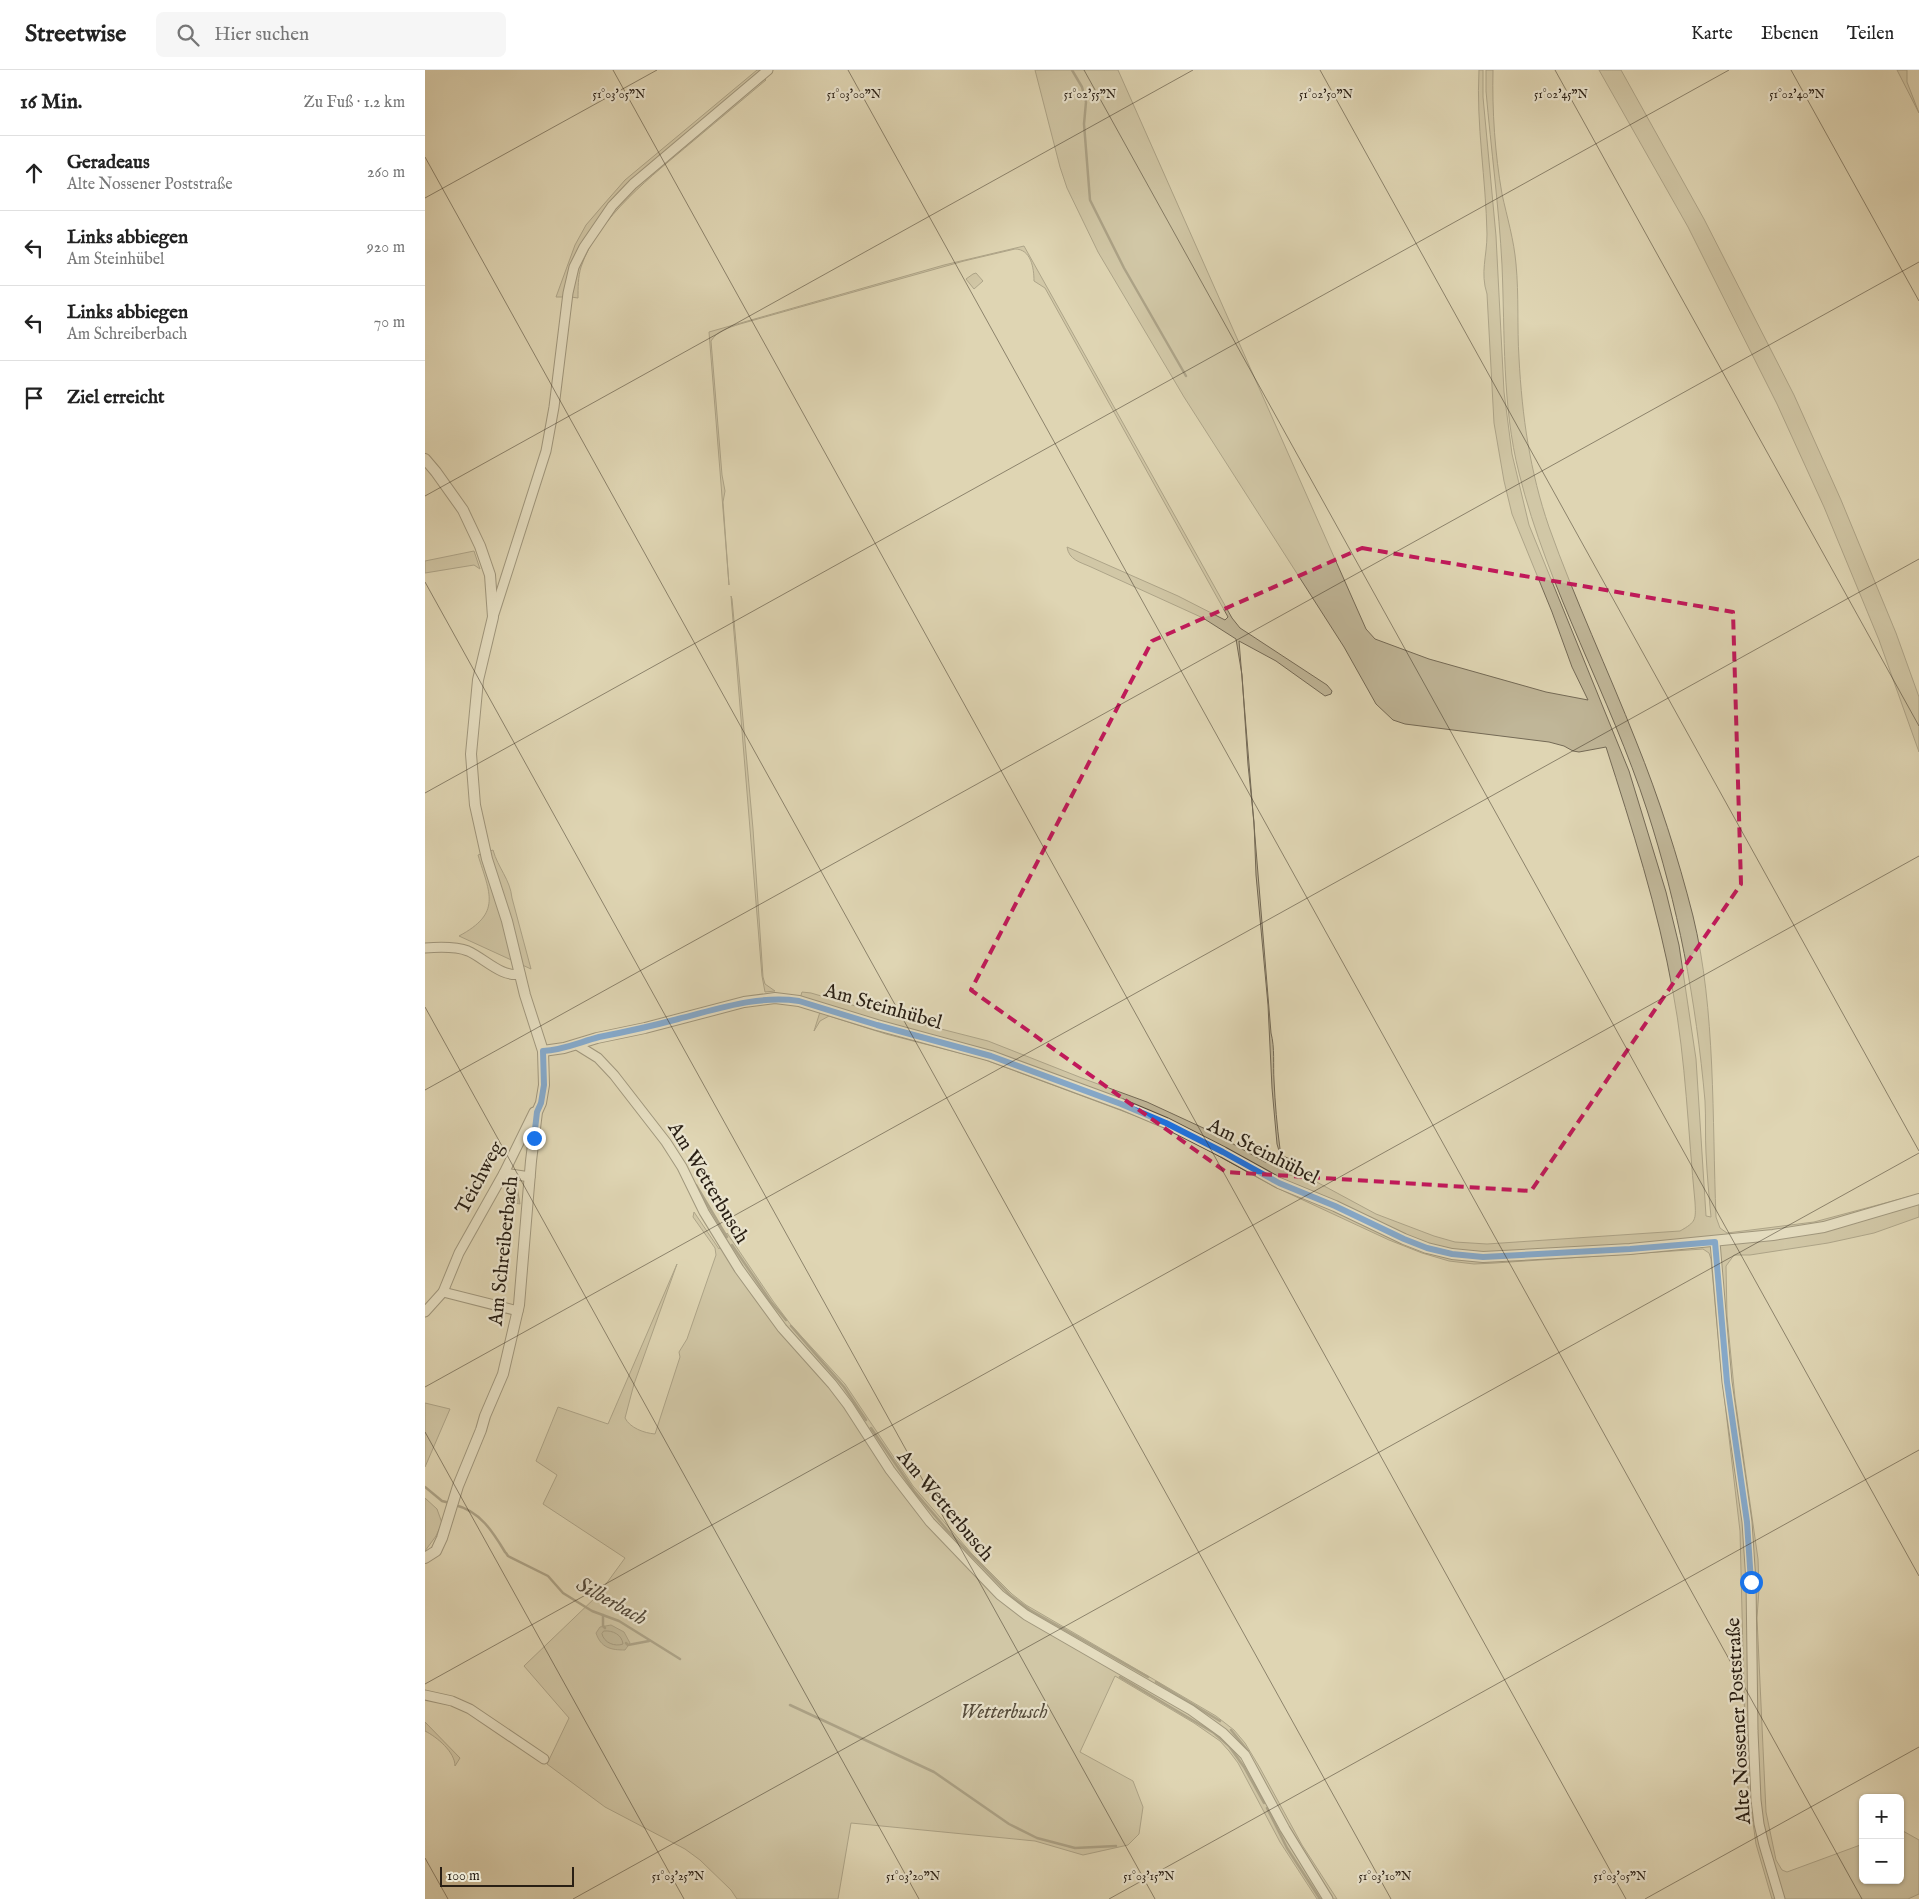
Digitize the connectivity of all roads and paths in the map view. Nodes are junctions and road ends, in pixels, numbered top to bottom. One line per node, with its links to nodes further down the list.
1 (768, 70): 3 (street)
2 (425, 459): 4 (street, Am Schreiberbach)
3 (507, 574): 4 (street); 5 (street)
4 (490, 575): 5 (street, Am Schreiberbach)
5 (493, 617): 7 (street, Am Schreiberbach)
6 (425, 948): 7 (street)
7 (520, 974): 9 (street, Am Schreiberbach)
8 (577, 1045): 9 (street, Am Steinhübel); 14 (street, Am Steinhübel); 21 (street, Am Wetterbusch)
9 (543, 1051): 10 (street, Am Schreiberbach)
10 (537, 1112): 11 (street, Teichweg); 12 (street, Am Schreiberbach)
11 (504, 1173): 12 (street); 15 (street, Teichweg)
12 (530, 1177): 16 (street, Am Schreiberbach)
13 (1919, 1199): 14 (street, Am Steinhübel)
14 (1715, 1242): 22 (street, Alte Nossener Poststraße)
15 (443, 1292): 16 (street); 17 (street, Teichweg)
16 (517, 1311): 18 (street, Am Schreiberbach)
17 (425, 1312)
18 (425, 1558)
19 (425, 1695): 20 (street)
20 (544, 1759)
21 (1328, 1899)
22 (1780, 1899)

